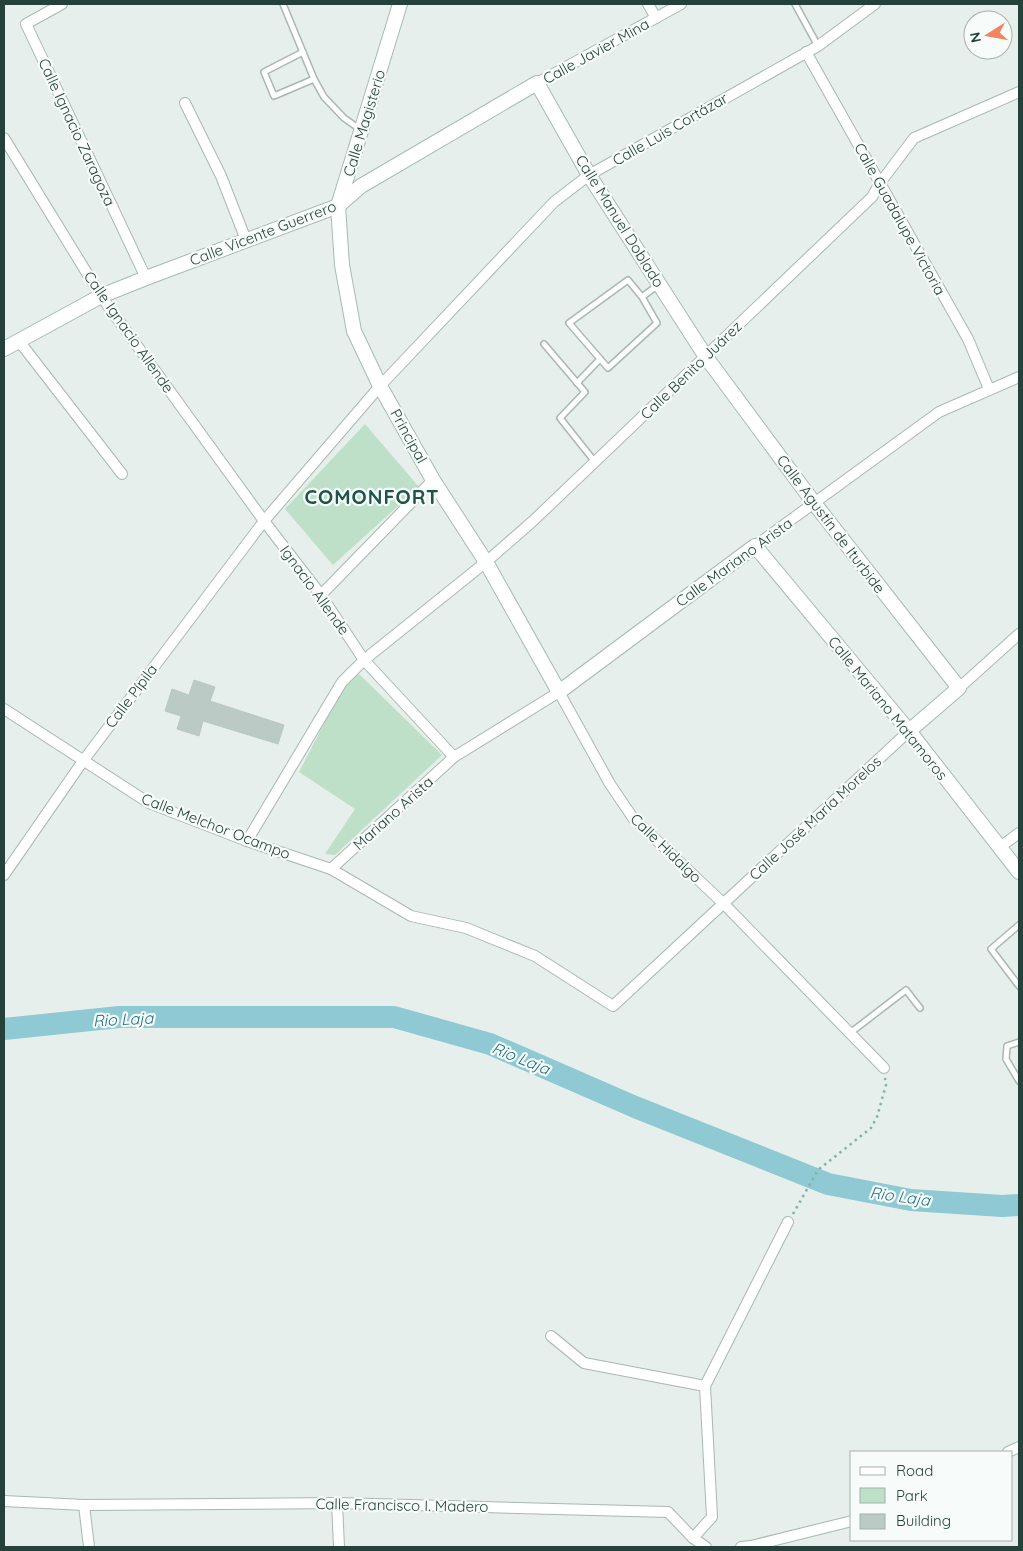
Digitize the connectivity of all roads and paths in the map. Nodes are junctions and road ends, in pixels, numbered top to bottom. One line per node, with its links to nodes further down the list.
1 (62, 4): 22 (street, Calle Ignacio Zaragoza)
2 (283, 4): 10 (lane)
3 (400, 4): 16 (street, Calle Magisterio)
4 (648, 4): 8 (street)
5 (681, 4): 8 (street, Calle Javier Mina)
6 (795, 4): 9 (lane)
7 (875, 4): 9 (street, Calle Luis Cortázar)
8 (656, 18): 13 (street, Calle Javier Mina)
9 (818, 46): 11 (street, Calle Luis Cortázar)
10 (303, 52): 12 (lane); 12 (lane)
11 (806, 52): 18 (street, Calle Luis Cortázar); 19 (street, Calle Guadalupe Victoria)
12 (314, 79): 16 (lane)
13 (537, 83): 18 (street, Calle Manuel Doblado); 20 (street, Calle Vicente Guerrero)
14 (1019, 92): 19 (street, Calle Benito Juárez)
15 (185, 103): 21 (street)
16 (362, 130): 20 (street, Calle Magisterio)
17 (4, 138): 24 (street, Calle Ignacio Allende)
18 (590, 175): 23 (street, Calle Manuel Doblado); 33 (street, Calle Luis Cortázar)
19 (880, 183): 29 (street, Calle Benito Juárez); 34 (street, Calle Guadalupe Victoria)
20 (338, 206): 21 (street, Calle Vicente Guerrero); 33 (street, Calle Magisterio)
21 (246, 240): 22 (street, Calle Vicente Guerrero)
22 (146, 278): 24 (street, Calle Vicente Guerrero)
23 (660, 284): 25 (lane); 29 (street, Calle Manuel Doblado)
24 (101, 296): 26 (street, Calle Vicente Guerrero); 39 (street, Calle Ignacio Allende)
25 (642, 297): 30 (lane); 30 (lane)
26 (18, 342): 28 (street, Calle Vicente Guerrero); 36 (street)
27 (544, 344): 32 (lane)
28 (4, 349)
29 (706, 357): 35 (street, Calle Benito Juárez); 38 (street, Calle Agustín de Iturbide)
30 (600, 359): 32 (lane)
31 (1019, 377): 34 (street, Calle Mariano Arista)
32 (577, 383): 35 (lane)
33 (380, 386): 37 (street, Principal); 39 (street, Calle Pípila)
34 (989, 389): 38 (street, Calle Mariano Arista)
35 (595, 462): 41 (street, Calle Benito Juárez)
36 (122, 474)
37 (433, 480): 41 (street, Principal); 42 (street)
38 (814, 503): 40 (street, Calle Mariano Arista); 45 (street, Calle Agustín de Iturbide)
39 (264, 520): 42 (street, Ignacio Allende); 50 (street, Calle Pípila)
40 (755, 546): 46 (street, Calle Mariano Arista); 48 (street, Calle Mariano Matamoros)
41 (486, 562): 44 (street, Calle Benito Juárez); 46 (street, Calle Hidalgo)
42 (321, 594): 44 (street, Ignacio Allende)
43 (1019, 634): 45 (street, Calle José María Morelos)
44 (364, 660): 49 (street, Ignacio Allende); 52 (street, Calle Benito Juárez)
45 (959, 688): 48 (street, Calle José María Morelos)
46 (559, 692): 49 (street, Calle Mariano Arista); 57 (street, Calle Hidalgo)
47 (4, 710): 50 (street, Calle Melchor Ocampo)
48 (909, 731): 53 (street, Calle Mariano Matamoros); 57 (street, Calle José María Morelos)
49 (454, 756): 54 (street, Mariano Arista)
50 (83, 761): 52 (street, Calle Melchor Ocampo); 56 (street, Calle Pípila)
51 (1019, 833): 53 (street)
52 (246, 841): 54 (street, Calle Melchor Ocampo)
53 (1000, 847): 55 (street, Calle Mariano Matamoros)
54 (331, 869): 60 (street, Calle Melchor Ocampo)
55 (1019, 872)
56 (4, 875)
57 (724, 904): 60 (street, Calle José María Morelos); 62 (street, Calle Hidalgo)
58 (1019, 925): 59 (lane)
59 (1019, 986)
60 (614, 1006)
61 (920, 1008): 62 (lane)
62 (850, 1033): 64 (street, Calle Hidalgo)
63 (1019, 1042): 65 (lane)
64 (884, 1068): 66 (path)
65 (1019, 1081)
66 (788, 1222): 68 (street)
67 (551, 1336): 68 (street)
68 (705, 1386): 73 (street)
69 (4, 1501): 71 (street, Calle Francisco I. Madero)
70 (337, 1503): 71 (street, Calle Francisco I. Madero); 73 (street, Calle Francisco I. Madero); 75 (street)
71 (84, 1504): 74 (street)
72 (850, 1522): 77 (street)
73 (693, 1538): 76 (street, Calle Francisco I. Madero)
74 (89, 1547)
75 (339, 1547)
76 (706, 1547)
77 (748, 1547)

